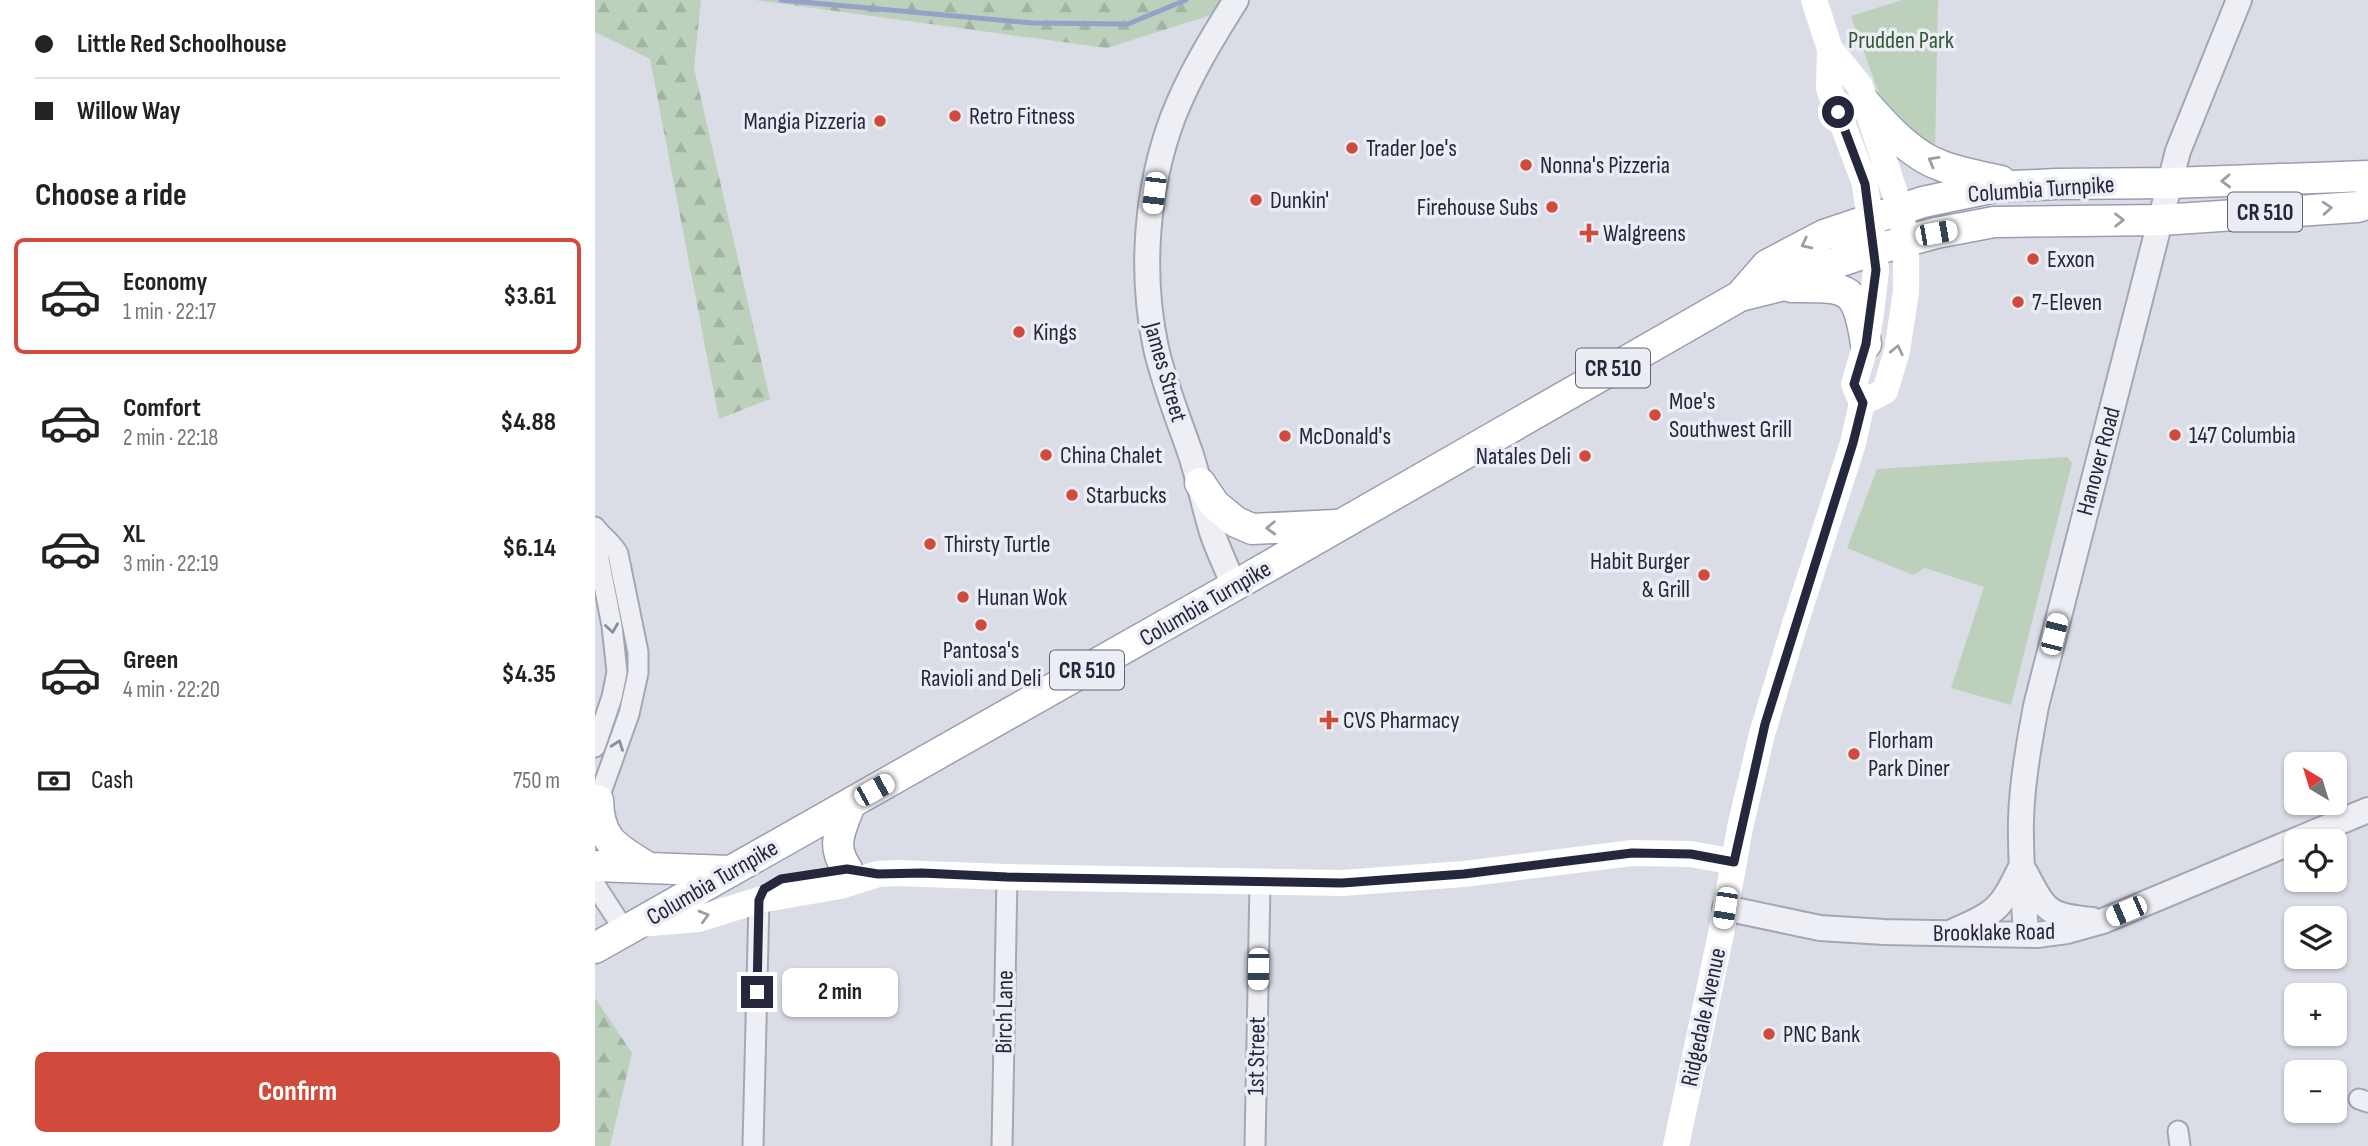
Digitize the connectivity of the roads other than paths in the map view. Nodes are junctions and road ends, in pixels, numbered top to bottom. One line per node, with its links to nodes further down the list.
1 (1236, 0): 19 (street, James Street)
2 (1814, 0): 4 (main road, Ridgedale Avenue)
3 (2239, 0): 7 (street, Hanover Road)
4 (1830, 49): 5 (main road, Ridgedale Avenue); 11 (main road, Ridgedale Avenue)
5 (1865, 103): 8 (main road, one-way to 5); 10 (main road, Ridgedale Avenue)
6 (2368, 176): 7 (main road, Columbia Turnpike / CR 510, one-way to 7)
7 (2171, 183): 8 (main road, Columbia Turnpike / CR 510); 12 (street, Hanover Road)
8 (2022, 186): 10 (main road, Columbia Turnpike / CR 510)
9 (2368, 204): 12 (main road, Columbia Turnpike / CR 510, one-way to 9)
10 (1900, 209): 11 (main road, Columbia Turnpike / CR 510); 13 (main road, Ridgedale Avenue)
11 (1869, 218): 14 (main road, Ridgedale Avenue); 16 (main road, Columbia Turnpike / CR 510, one-way to 16)
12 (2161, 220): 13 (main road, Columbia Turnpike / CR 510, one-way to 12); 29 (street, Hanover Road)
13 (1906, 241): 14 (main road, Columbia Turnpike / CR 510); 18 (main road, Ridgedale Avenue, one-way to 13)
14 (1874, 250): 15 (main road, Columbia Turnpike / CR 510); 17 (main road, Ridgedale Avenue)
15 (1780, 286): 16 (main road, Columbia Turnpike / CR 510); 17 (main road)
16 (1741, 296): 20 (main road, Columbia Turnpike / CR 510)
17 (1866, 344): 18 (main road, Ridgedale Avenue)
18 (1863, 403): 27 (main road, Ridgedale Avenue)
19 (1200, 483): 20 (main road, one-way to 19); 22 (street, James Street)
20 (1340, 525): 22 (main road, Columbia Turnpike / CR 510)
21 (599, 533): 23 (street, one-way to 23); 25 (street, one-way to 21)
22 (1234, 586): 24 (main road, Columbia Turnpike / CR 510)
23 (595, 747)
24 (850, 804): 30 (main road); 32 (main road, Columbia Turnpike / CR 510)
25 (596, 805): 31 (main road)
26 (2368, 810): 39 (street, Brooklake Road)
27 (1734, 862): 35 (main road); 38 (main road, Ridgedale Avenue)
28 (595, 866): 31 (main road)
29 (2021, 866): 39 (street); 41 (street); 42 (street, Hanover Road)
30 (847, 869): 33 (main road); 37 (main road)
31 (652, 870): 32 (main road)
32 (729, 871): 40 (main road, Columbia Turnpike / CR 510)
33 (878, 874): 34 (main road); 37 (main road)
34 (1007, 877): 35 (main road); 45 (street, Birch Lane)
35 (1259, 883): 46 (street, 1st Street)
36 (595, 885): 40 (street)
37 (759, 900): 40 (main road, one-way to 37); 44 (street)
38 (1725, 908): 41 (street, Brooklake Road); 47 (main road, Ridgedale Avenue)
39 (2103, 921): 42 (street, Brooklake Road)
40 (631, 928): 43 (main road, Columbia Turnpike / CR 510)
41 (1948, 934): 42 (street, Brooklake Road)
42 (2026, 935)
43 (596, 946)
44 (753, 1146)
45 (1002, 1146)
46 (1255, 1146)
47 (1676, 1146)

